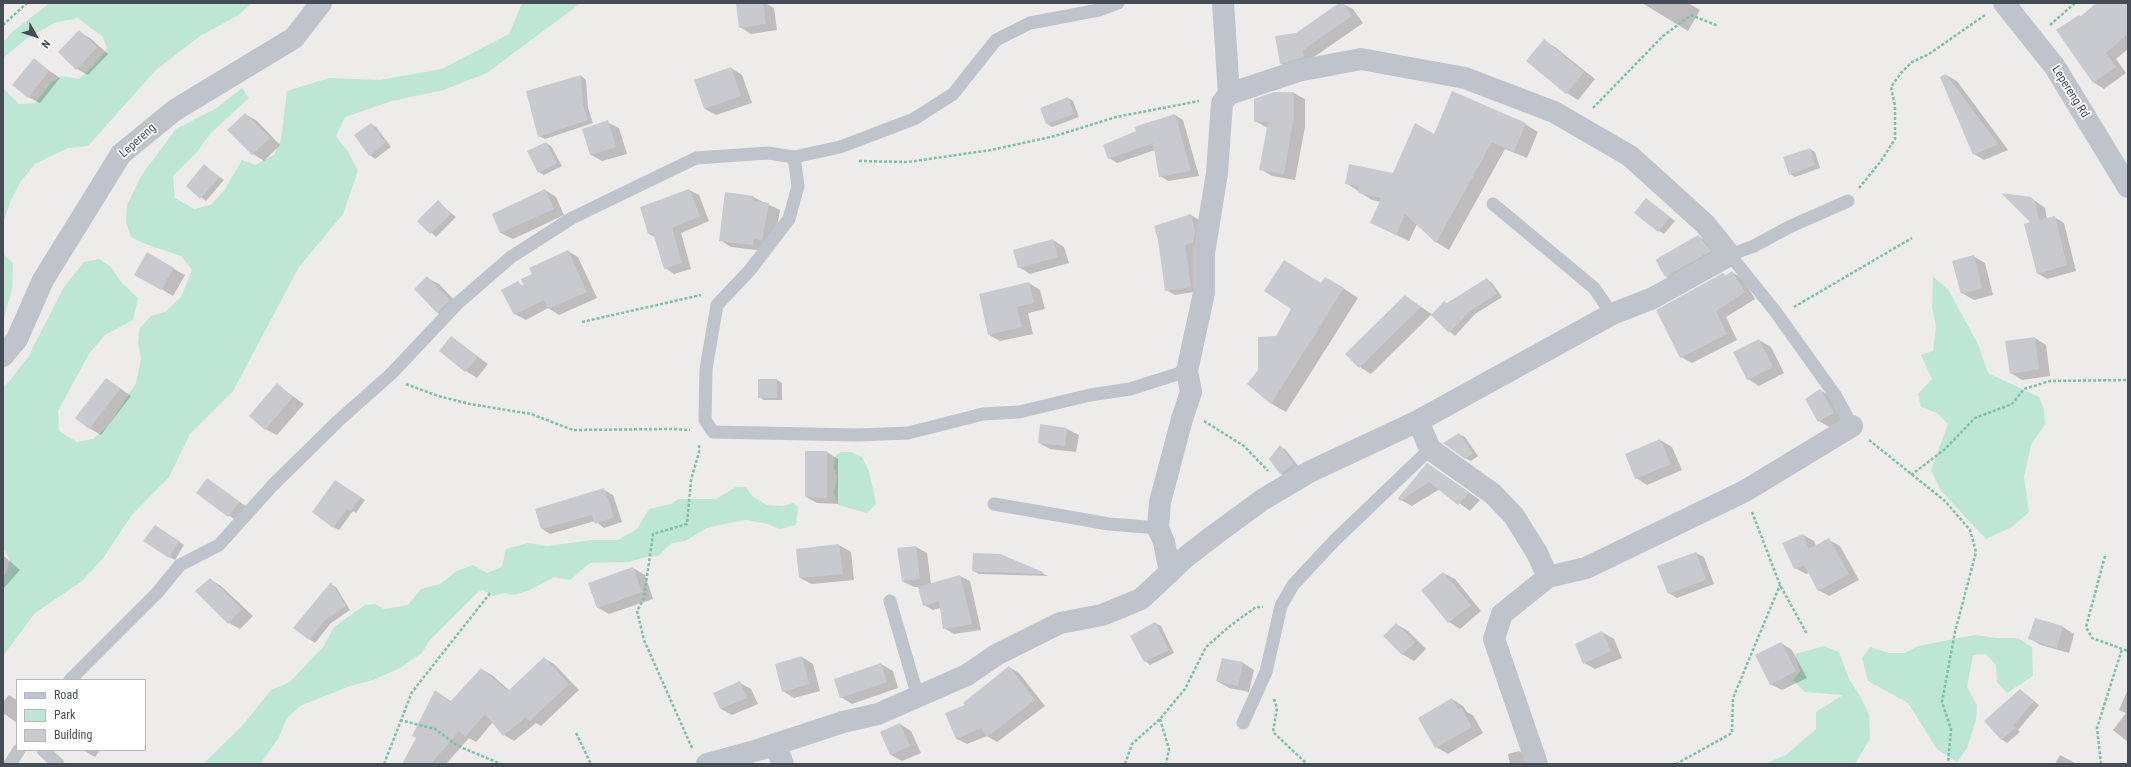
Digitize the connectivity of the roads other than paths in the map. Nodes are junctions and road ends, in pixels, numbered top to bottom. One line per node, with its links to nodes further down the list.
1 (321, 3): 12 (street, Lepereng)
2 (1118, 3): 6 (lane)
3 (1223, 3): 5 (street)
4 (2004, 3): 7 (street, Lepereng Rd)
5 (1225, 99): 10 (street); 13 (street)
6 (794, 157): 13 (lane); 22 (lane)
7 (2128, 187)
8 (1848, 201): 10 (lane)
9 (1493, 204): 11 (lane)
10 (1730, 255): 11 (street); 15 (lane)
11 (1612, 314): 14 (street)
12 (3, 356)
13 (1187, 370): 18 (street)
14 (1418, 421): 16 (street); 19 (street)
15 (1852, 426): 20 (street)
16 (1430, 449): 20 (street); 24 (lane)
17 (994, 504): 18 (lane)
18 (1158, 528): 19 (street)
19 (1170, 572): 23 (street)
20 (1548, 577): 32 (street)
21 (890, 601): 23 (lane)
22 (71, 679)
23 (918, 697): 25 (street)
24 (1243, 723)
25 (775, 744): 28 (street); 31 (street)
26 (18, 751): 29 (lane)
27 (44, 751): 30 (lane)
28 (700, 757)
29 (10, 764)
30 (58, 764)
31 (783, 764)
32 (1537, 764)

